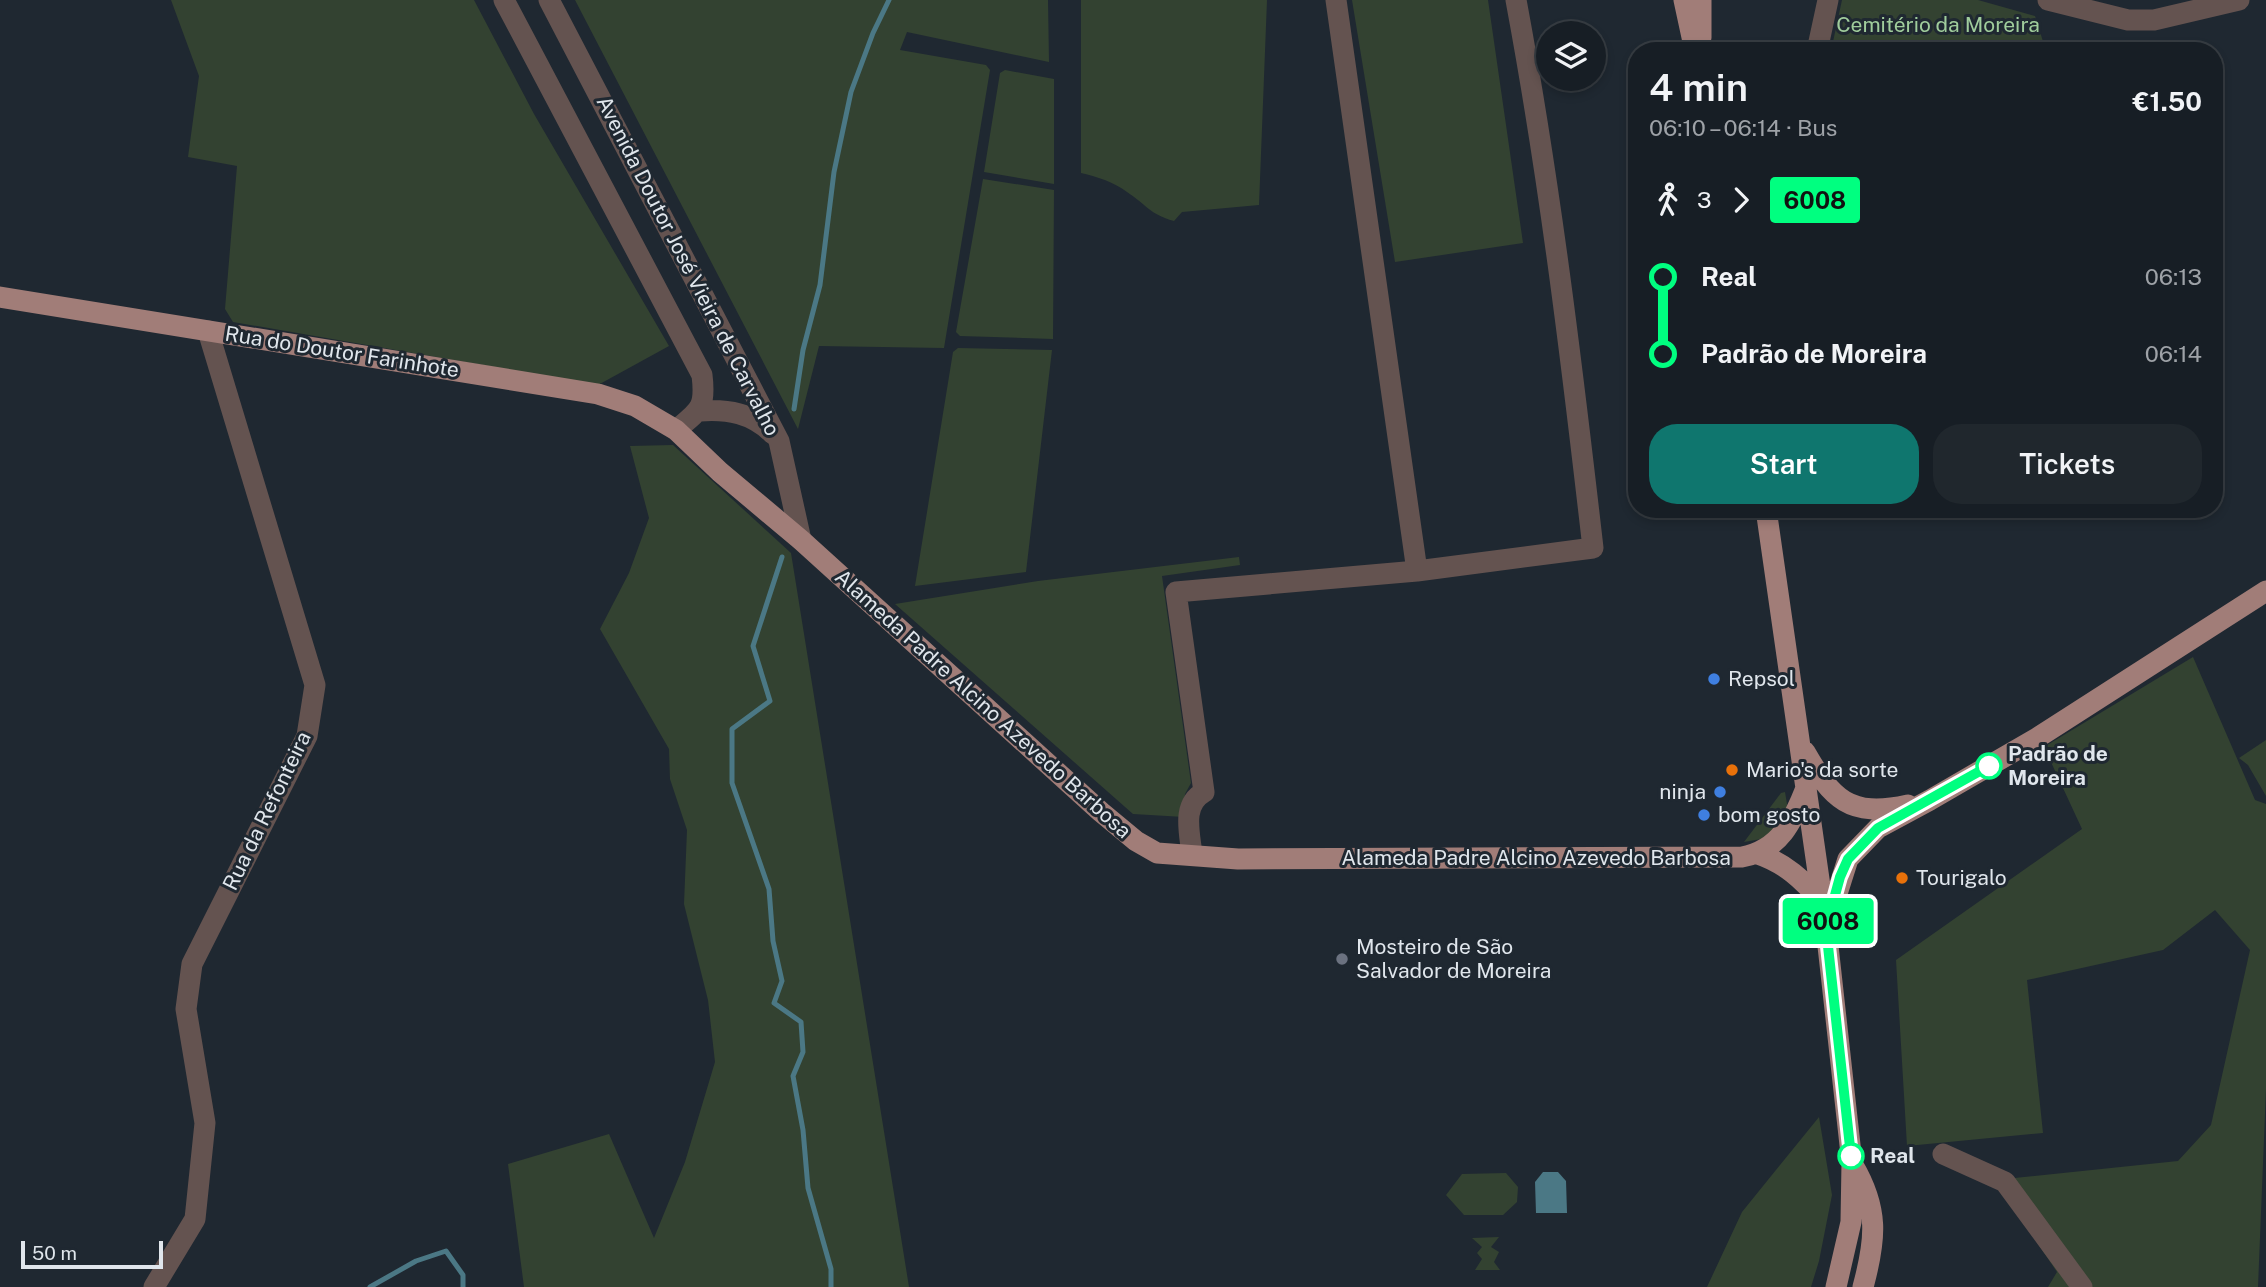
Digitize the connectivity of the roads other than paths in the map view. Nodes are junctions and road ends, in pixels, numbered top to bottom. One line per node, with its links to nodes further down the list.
1 (504, 0): 15 (street, Avenida Doutor José Vieira de Carvalho)
2 (549, 0): 17 (street, Avenida Doutor José Vieira de Carvalho)
3 (1336, 0): 20 (street)
4 (1516, 0): 20 (street)
5 (1684, 0): 10 (main road)
6 (1701, 0): 11 (main road)
7 (1828, 0): 12 (street)
8 (2048, 0): 9 (street)
9 (2239, 0)
10 (1696, 42)
11 (1699, 42)
12 (1819, 42)
13 (0, 297): 14 (main road, Rua do Doutor Farinhote)
14 (208, 331): 16 (main road, Rua do Doutor Farinhote); 31 (street, Rua da Refonteira)
15 (700, 411): 16 (street); 17 (street)
16 (676, 430): 19 (main road, Alameda Padre Alcino Azevedo Barbosa)
17 (779, 440): 19 (street, Avenida Doutor José Vieira de Carvalho)
18 (1767, 518): 22 (main road)
19 (801, 540): 26 (main road, Alameda Padre Alcino Azevedo Barbosa)
20 (1417, 571): 26 (street)
21 (2266, 591): 24 (main road)
22 (1800, 742): 23 (main road); 24 (main road)
23 (1806, 788): 25 (main road, Alameda Padre Alcino Azevedo Barbosa); 27 (main road)
24 (1930, 800): 28 (main road)
25 (1758, 854): 26 (main road, Alameda Padre Alcino Azevedo Barbosa); 27 (main road, Alameda Padre Alcino Azevedo Barbosa)
26 (1192, 855)
27 (1821, 901): 28 (main road)
28 (1826, 928): 30 (main road)
29 (1943, 1154): 34 (street)
30 (1852, 1163): 32 (main road); 33 (main road)
31 (154, 1287)
32 (1836, 1287)
33 (1863, 1287)
34 (2082, 1287)

